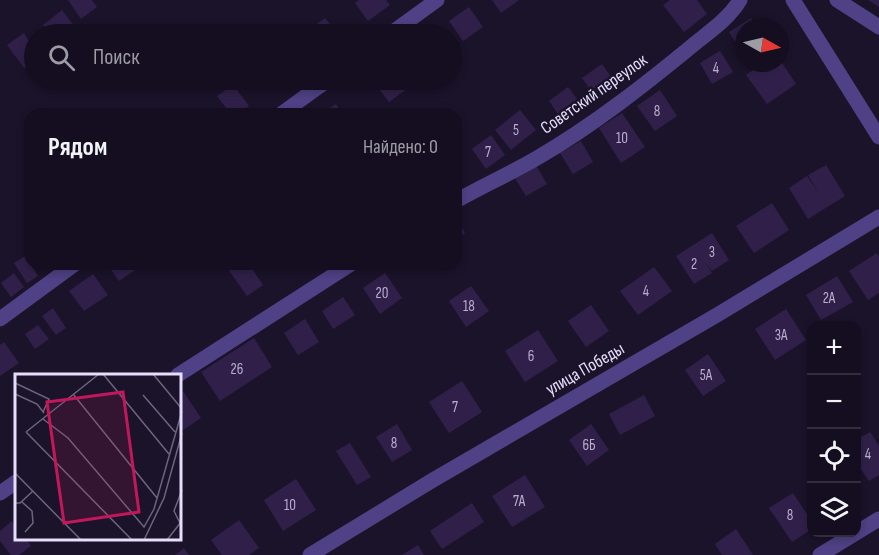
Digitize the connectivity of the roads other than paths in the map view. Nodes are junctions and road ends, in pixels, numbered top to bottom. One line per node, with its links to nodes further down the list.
1 (438, 0): 5 (street)
2 (740, 0): 10 (street, Советский переулок)
3 (793, 0): 9 (street)
4 (837, 0): 6 (street)
5 (404, 24)
6 (879, 27)
7 (314, 90): 8 (street)
8 (289, 108)
9 (879, 137)
10 (462, 198)
11 (879, 216): 19 (street, улица Победы)
12 (67, 270): 14 (street)
13 (342, 270): 15 (street)
14 (0, 319)
15 (180, 374)
16 (15, 483): 17 (street)
17 (0, 493)
18 (879, 519): 20 (street)
19 (310, 555)
20 (820, 555)

